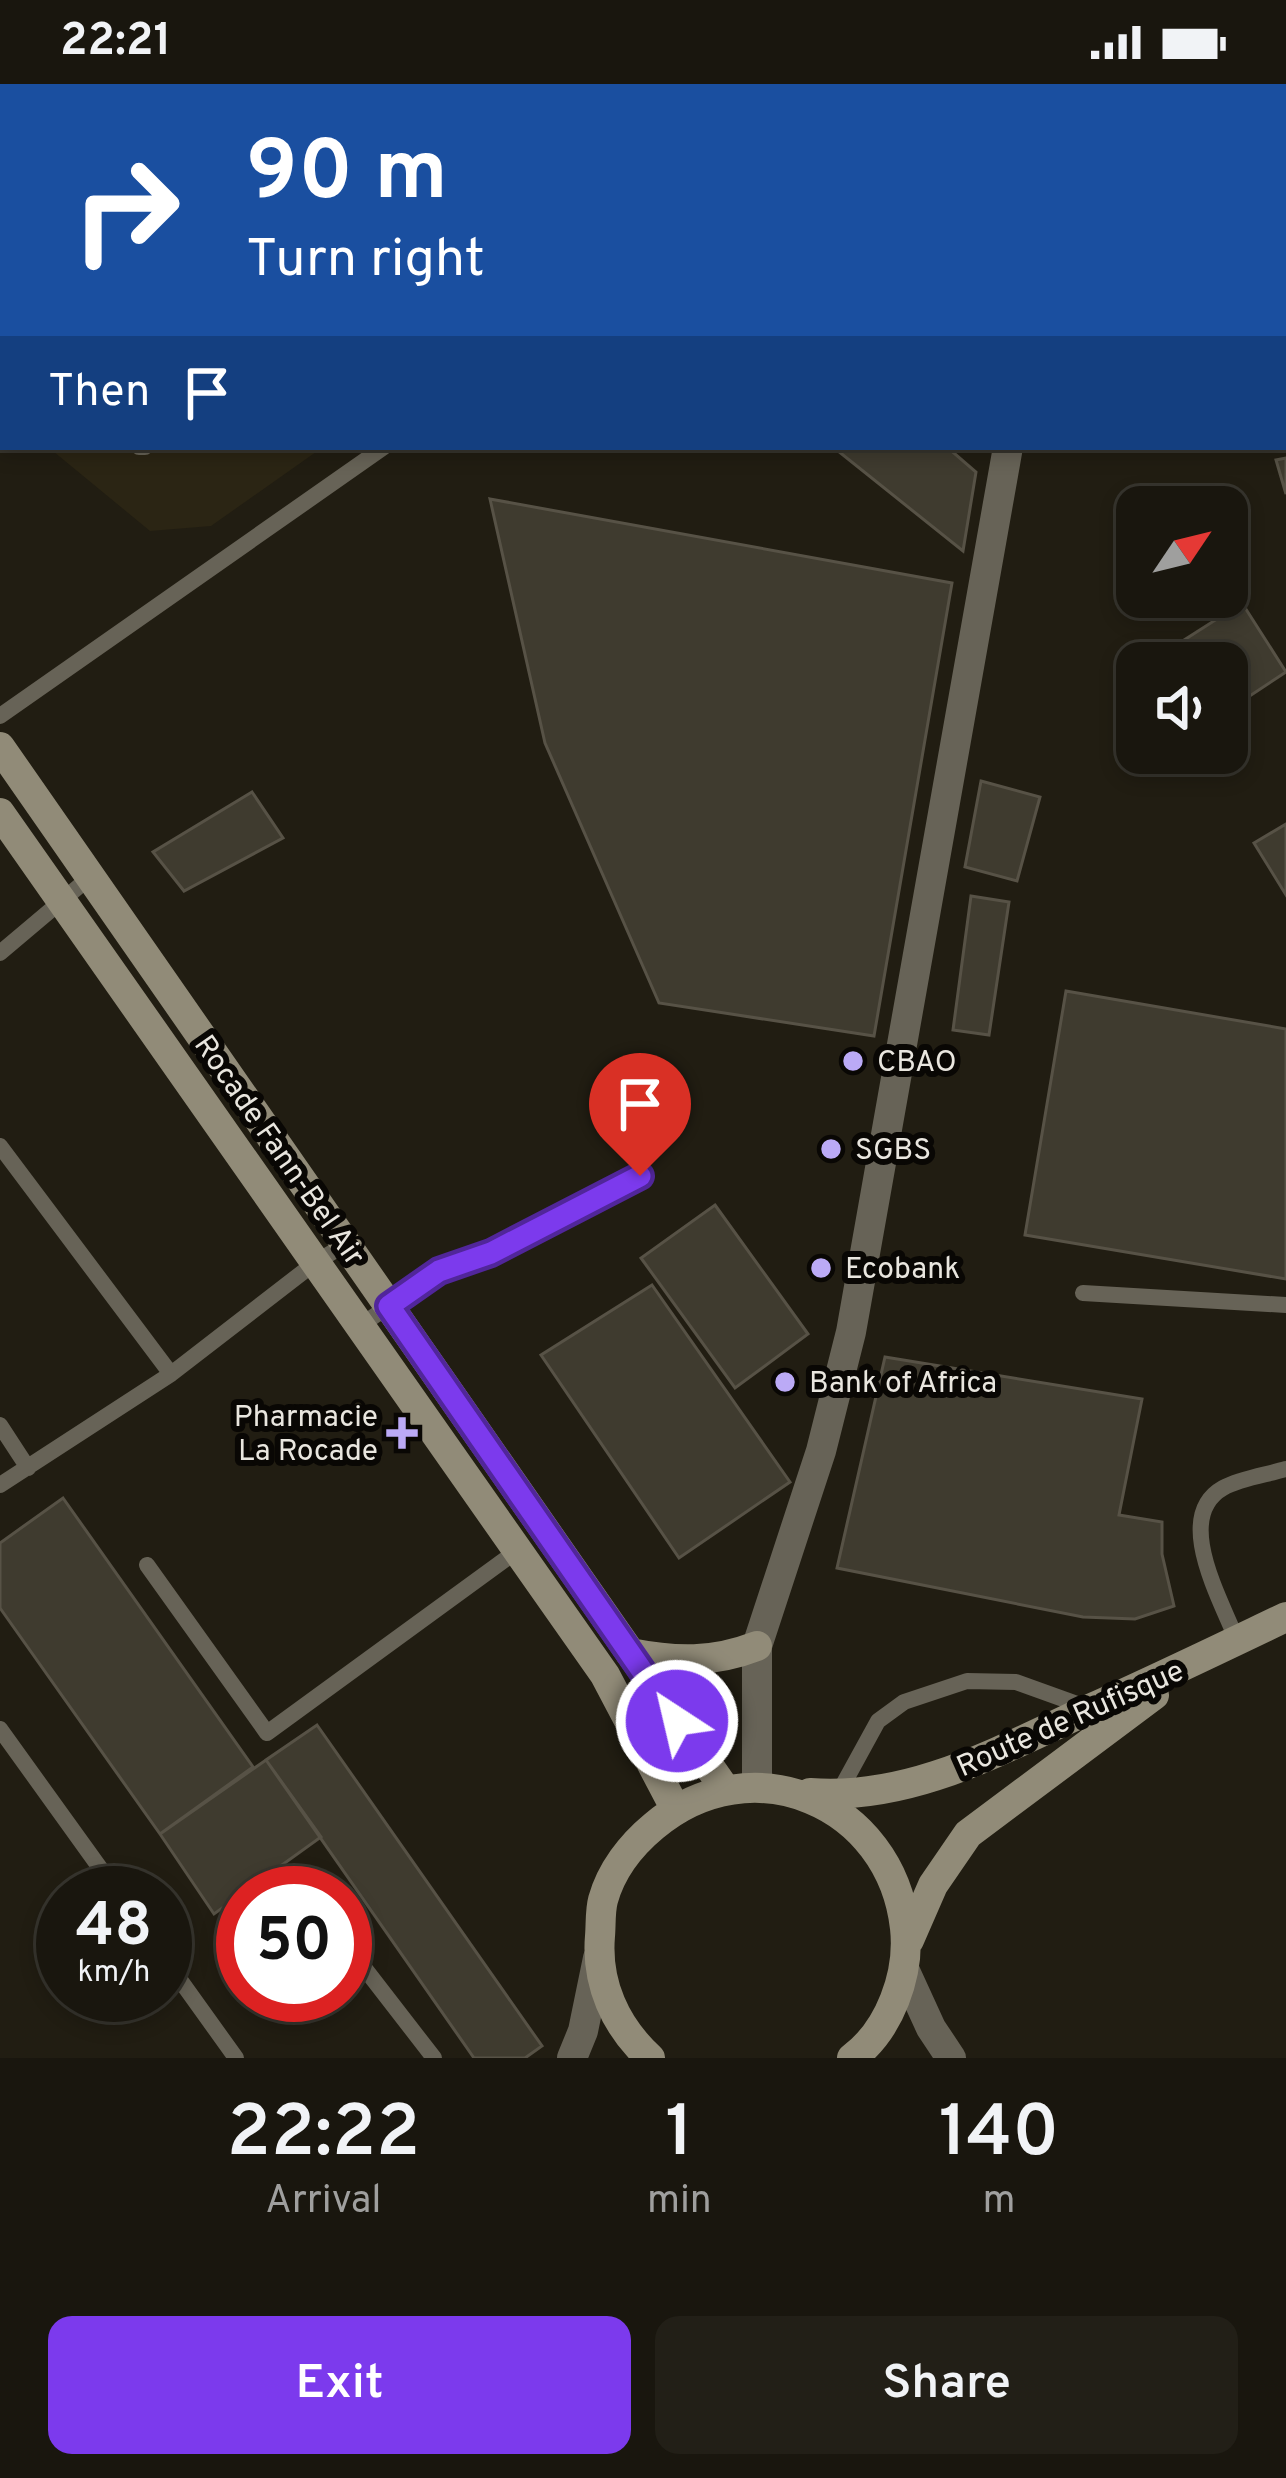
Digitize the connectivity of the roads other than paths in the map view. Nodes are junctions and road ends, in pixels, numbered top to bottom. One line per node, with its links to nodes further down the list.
1 (380, 450): 3 (lane)
2 (1007, 450): 27 (street)
3 (0, 716)
4 (0, 747): 5 (main road, Rocade Fann-Bel Air)
5 (39, 802): 6 (street); 7 (main road, Rocade Fann-Bel Air)
6 (3, 823): 8 (main road, Rocade Fann-Bel Air)
7 (90, 877): 8 (lane); 12 (main road, Rocade Fann-Bel Air)
8 (63, 903): 9 (lane); 13 (main road, Rocade Fann-Bel Air)
9 (0, 953)
10 (0, 1146): 18 (lane)
11 (640, 1176): 16 (lane)
12 (346, 1244): 13 (lane); 16 (main road, Rocade Fann-Bel Air)
13 (316, 1262): 17 (main road, Rocade Fann-Bel Air); 18 (lane)
14 (1083, 1293): 15 (lane)
15 (1286, 1305)
16 (389, 1306): 17 (lane); 28 (main road, Rocade Fann-Bel Air)
17 (360, 1326): 23 (main road, Rocade Fann-Bel Air)
18 (171, 1374): 20 (lane)
19 (0, 1425): 20 (lane)
20 (28, 1468): 22 (lane)
21 (1286, 1469): 26 (lane)
22 (0, 1484)
23 (518, 1550): 24 (lane); 36 (main road, Rocade Fann-Bel Air)
24 (147, 1565)
25 (1284, 1624): 26 (main road, Route de Rufisque)
26 (1237, 1641): 29 (main road, Route de Rufisque)
27 (757, 1646): 28 (main road); 32 (street)
28 (630, 1653): 33 (main road, Rocade Fann-Bel Air)
29 (1206, 1657): 30 (main road, Route de Rufisque); 38 (main road, Route de Rufisque)
30 (1091, 1709): 35 (main road, Route de Rufisque); 35 (lane)
31 (0, 1729): 37 (lane)
32 (757, 1786): 33 (main road); 34 (main road)
33 (725, 1789): 36 (main road)
34 (792, 1792): 35 (main road, Route de Rufisque); 38 (main road)
35 (837, 1795)
36 (675, 1808): 39 (main road)
37 (99, 1866)
38 (905, 1957): 46 (main road, Route de Rufisque); 47 (street)
39 (598, 1958): 44 (street); 45 (main road)
40 (372, 1978): 43 (lane)
41 (192, 1997): 42 (lane)
42 (236, 2058)
43 (434, 2058)
44 (572, 2058)
45 (650, 2058)
46 (852, 2058)
47 (951, 2058)

